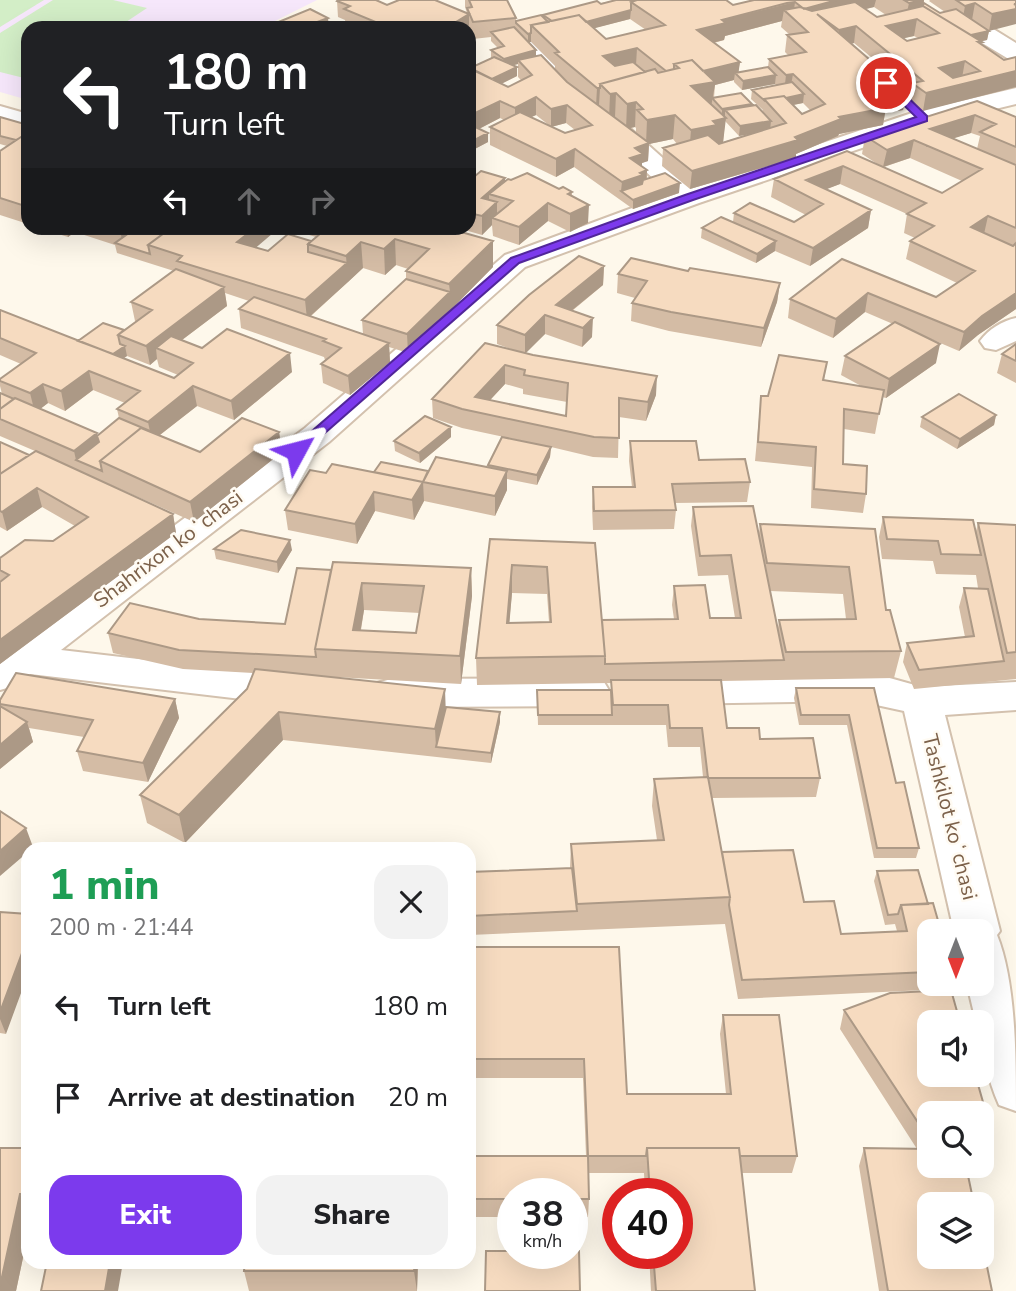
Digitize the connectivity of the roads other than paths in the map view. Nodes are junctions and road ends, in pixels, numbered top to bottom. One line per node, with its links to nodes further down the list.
1 (973, 27): 3 (street)
2 (531, 43): 7 (street)
3 (1016, 52)
4 (1011, 108): 7 (street, Shahrixon koʻchasi)
5 (0, 114): 6 (street)
6 (21, 120)
7 (689, 197): 9 (street, Shahrixon koʻchasi)
8 (157, 515): 9 (street)
9 (192, 531): 10 (street, Shahrixon koʻchasi)
10 (12, 667): 12 (street, Shahrixon koʻchasi)
11 (1016, 696): 12 (street, Shahrixon koʻchasi)
12 (922, 702): 13 (street, Tashkilot koʻchasi)
13 (974, 919)
14 (993, 996): 15 (street)
15 (1016, 1089)

